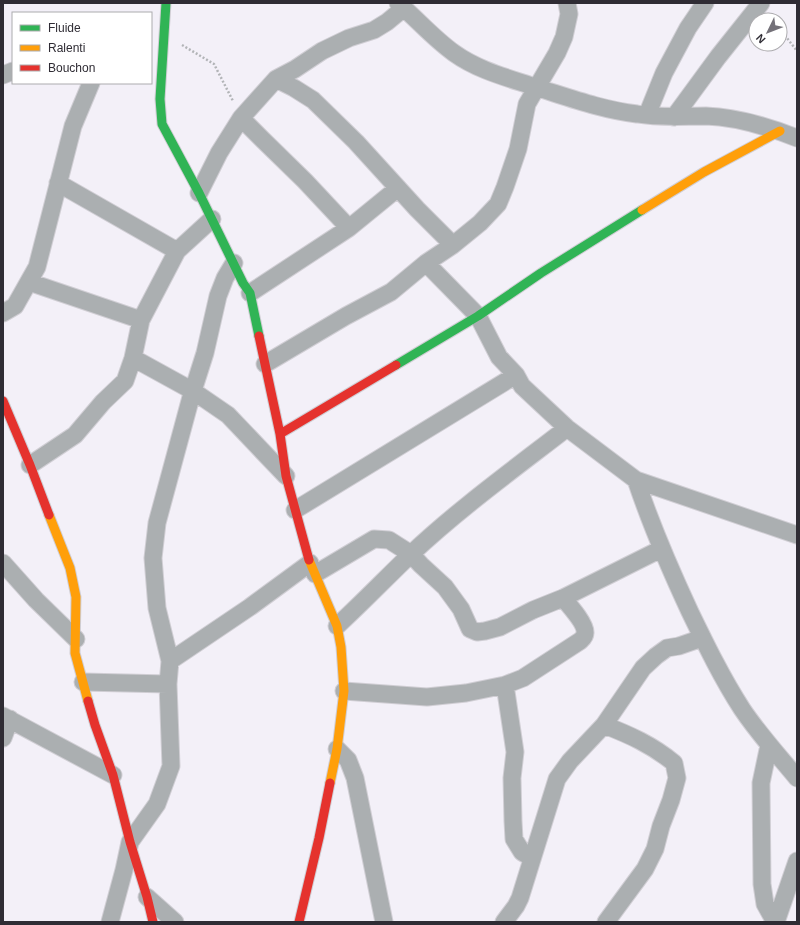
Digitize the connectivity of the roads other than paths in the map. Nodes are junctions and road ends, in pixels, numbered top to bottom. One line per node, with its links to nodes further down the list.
1 (567, 3): 8 (street)
2 (705, 3): 9 (street)
3 (760, 3): 10 (street)
4 (401, 6): 6 (street); 8 (street)
5 (161, 8): 16 (street)
6 (276, 79): 11 (street); 15 (street)
7 (91, 84): 14 (street)
8 (538, 88): 9 (street); 19 (street)
9 (646, 115): 10 (street)
10 (674, 117): 12 (street)
11 (241, 118): 16 (street); 18 (street)
12 (780, 131): 13 (street); 26 (street)
13 (797, 138)
14 (58, 183): 20 (street); 23 (street)
15 (398, 188): 18 (street); 19 (street)
16 (200, 193): 17 (street)
17 (212, 219): 20 (street); 21 (street)
18 (349, 228): 24 (street)
19 (453, 245): 22 (street)
20 (177, 251): 27 (street)
21 (234, 263): 24 (street); 31 (street)
22 (426, 263): 26 (street); 29 (street)
23 (29, 282): 25 (street); 27 (street)
24 (250, 293): 29 (street)
25 (3, 313)
26 (478, 316): 30 (street); 34 (street)
27 (141, 320): 28 (street)
28 (133, 358): 31 (street); 35 (street)
29 (265, 364): 34 (street)
30 (516, 376): 33 (street); 38 (street)
31 (193, 391): 36 (street); 48 (street)
32 (3, 401): 35 (street)
33 (567, 428): 37 (street); 41 (street)
34 (280, 434): 36 (street)
35 (30, 465): 47 (street)
36 (286, 476): 38 (street)
37 (636, 480): 39 (street); 40 (street)
38 (295, 510): 43 (street)
39 (797, 535)
40 (661, 549): 44 (street); 46 (street)
41 (411, 554): 43 (street); 44 (street); 45 (street)
42 (3, 563): 47 (street)
43 (312, 568): 45 (street); 48 (street)
44 (563, 598): 51 (street)
45 (337, 626): 52 (street)
46 (702, 638): 54 (street); 56 (street)
47 (76, 639): 49 (street)
48 (170, 661): 50 (street)
49 (83, 682): 50 (street); 58 (street)
50 (168, 684): 60 (street)
51 (506, 685): 52 (street); 61 (street)
52 (344, 691): 57 (street)
53 (6, 717): 55 (street); 58 (street)
54 (604, 725): 61 (street); 70 (street)
55 (3, 738)
56 (769, 745): 59 (street); 71 (street)
57 (337, 749): 67 (street); 68 (street)
58 (113, 775): 60 (street)
59 (797, 778)
60 (130, 842): 63 (street); 64 (street)
61 (532, 858): 69 (street)
62 (797, 861): 71 (street)
63 (147, 897): 65 (street); 66 (street)
64 (110, 922)
65 (153, 922)
66 (175, 922)
67 (299, 922)
68 (384, 922)
69 (504, 922)
70 (606, 922)
71 (775, 922)

